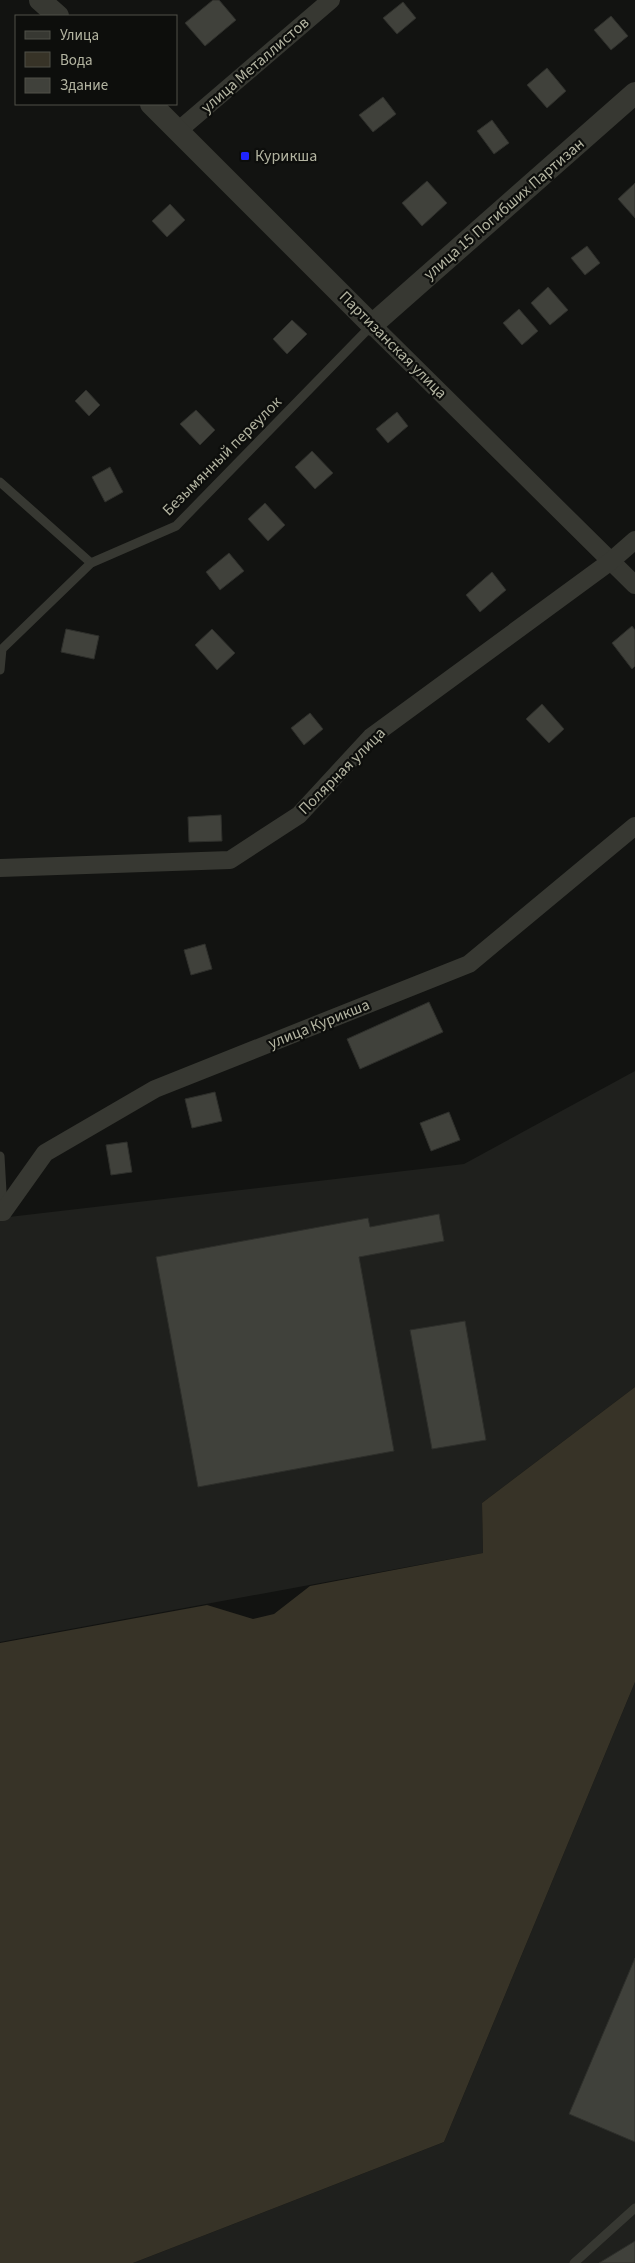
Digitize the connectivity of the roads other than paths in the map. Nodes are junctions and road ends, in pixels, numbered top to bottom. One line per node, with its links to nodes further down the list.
1 (40, 0): 3 (street)
2 (331, 0): 6 (street, улица Металлистов)
3 (57, 15)
4 (635, 92): 7 (street, улица 15 Погибших Партизан)
5 (152, 105): 6 (street, Партизанская улица)
6 (179, 130): 7 (street, Партизанская улица)
7 (372, 325): 10 (street, Партизанская улица); 11 (lane, Безымянный переулок)
8 (0, 482): 11 (lane)
9 (635, 540): 10 (street, Полярная улица)
10 (611, 561): 12 (street, Партизанская улица); 15 (street, Полярная улица)
11 (91, 563): 13 (lane, Безымянный переулок)
12 (635, 585)
13 (0, 670)
14 (635, 826): 17 (street, улица Курикша)
15 (0, 868)
16 (0, 1156): 17 (lane)
17 (1, 1212)
18 (635, 2208): 19 (lane)
19 (574, 2263)

